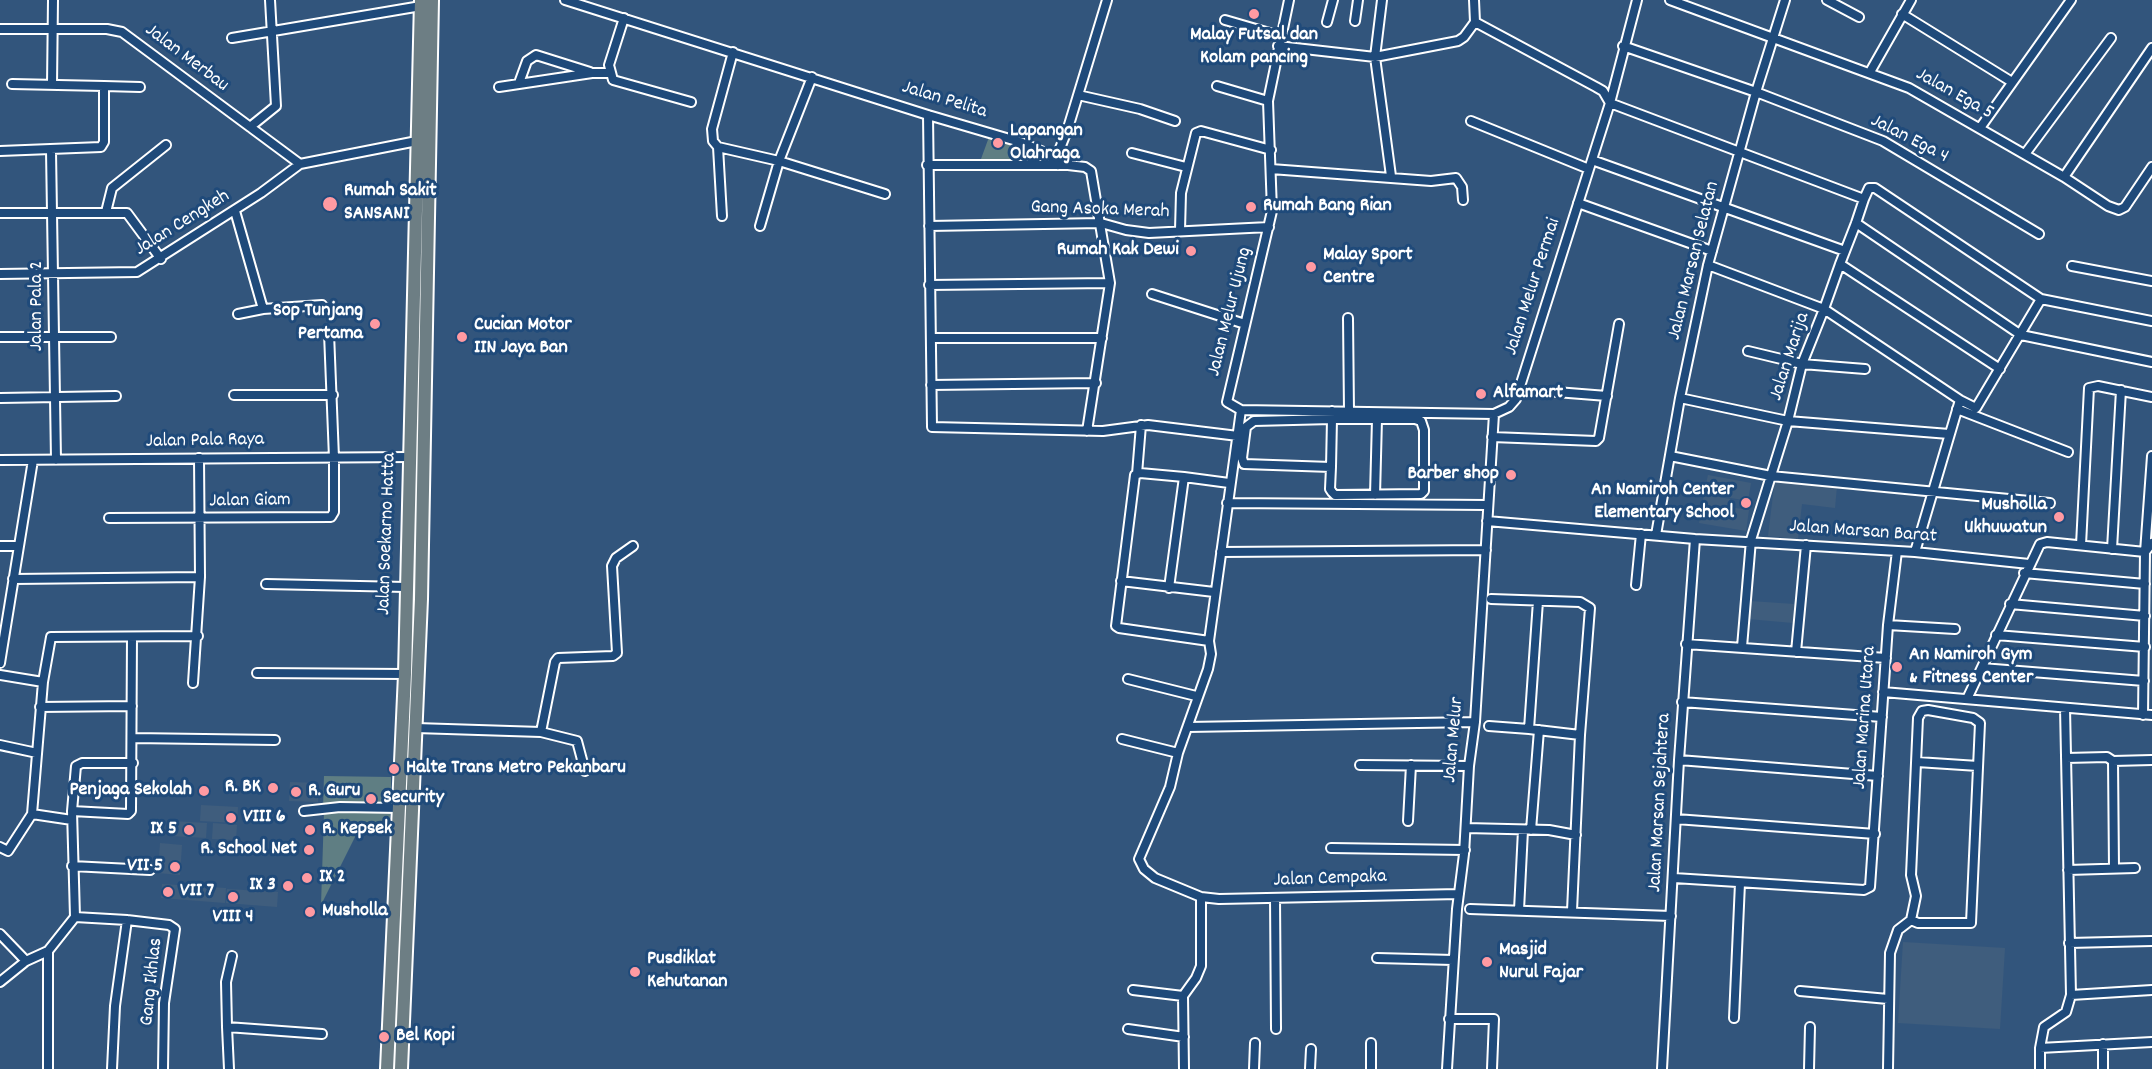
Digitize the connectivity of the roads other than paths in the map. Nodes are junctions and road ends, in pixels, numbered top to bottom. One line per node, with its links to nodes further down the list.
1 (53, 0): 26 (street)
2 (270, 0): 27 (street)
3 (432, 0): 84 (main road, Jalan Soekarno Hatta)
4 (566, 0): 20 (street, Jalan Pelita)
5 (1107, 0): 50 (street)
6 (1289, 0): 28 (street, Jalan Melur Ujung)
7 (1333, 0): 23 (street)
8 (1358, 0): 22 (street)
9 (1382, 0): 36 (street)
10 (1474, 0): 24 (street)
11 (1637, 0): 33 (street, Jalan Melur Permai)
12 (1785, 0): 30 (street, Jalan Marsan Selatan)
13 (1827, 0): 19 (street)
14 (1911, 0): 18 (street)
15 (2072, 0): 41 (street)
16 (1674, 1): 30 (street, Jalan Ega 5)
17 (421, 3): 27 (street); 59 (main road, Jalan Soekarno Hatta)
18 (1902, 14): 37 (street); 41 (street)
19 (1859, 17)
20 (624, 18): 35 (street, Jalan Pelita); 39 (street)
21 (1225, 20): 28 (street)
22 (1355, 21)
23 (1327, 22)
24 (1475, 22): 36 (street); 53 (street)
25 (0, 29): 26 (street, Jalan Merbau)
26 (53, 29): 44 (street); 57 (street, Jalan Merbau)
27 (272, 31): 29 (street); 57 (street)
28 (1280, 36): 32 (street, Jalan Melur Ujung)
29 (232, 38)
30 (1773, 38): 37 (street, Jalan Ega 5); 49 (street, Jalan Marsan Selatan)
31 (2111, 38): 67 (street)
32 (1278, 46): 36 (street); 51 (street, Jalan Melur Ujung)
33 (1623, 46): 49 (street, Jalan Ega 4); 53 (street, Jalan Melur Permai)
34 (2152, 48): 78 (street)
35 (733, 52): 40 (street, Jalan Pelita); 61 (street)
36 (1375, 57): 77 (street)
37 (1870, 72): 58 (street, Jalan Ega 5)
38 (592, 73): 39 (street); 42 (street); 42 (street)
39 (609, 73): 52 (street)
40 (812, 77): 54 (street, Jalan Pelita); 69 (street)
41 (2012, 82): 58 (street)
42 (519, 83): 48 (street)
43 (12, 84): 44 (street)
44 (52, 85): 45 (street)
45 (104, 86): 47 (street); 64 (street)
46 (1217, 86): 51 (street)
47 (140, 87)
48 (499, 87)
49 (1756, 92): 65 (street, Jalan Marsan Selatan); 97 (street, Jalan Ega 4)
50 (1078, 94): 55 (street); 70 (street)
51 (1268, 101): 62 (street, Jalan Melur Ujung)
52 (691, 102)
53 (1610, 103): 65 (street); 68 (street, Jalan Melur Permai)
54 (928, 115): 70 (street, Jalan Pelita); 72 (street)
55 (1175, 121)
56 (1471, 121): 76 (street)
57 (250, 127): 71 (street, Jalan Merbau)
58 (1980, 128): 67 (street, Jalan Ega 5)
59 (417, 141): 71 (street); 82 (main road, Jalan Soekarno Hatta)
60 (166, 145): 87 (street)
61 (718, 147): 69 (street); 90 (street)
62 (1271, 150): 73 (street); 75 (street, Jalan Melur Ujung)
63 (0, 151): 64 (street)
64 (51, 151): 89 (street, Jalan Pala 2)
65 (1740, 151): 80 (street); 85 (street, Jalan Marsan Selatan)
66 (1132, 153): 73 (street)
67 (2025, 154): 78 (street, Jalan Ega 5)
68 (1592, 160): 76 (street, Jalan Melur Permai); 85 (street)
69 (779, 161): 79 (street); 93 (street)
70 (1057, 163): 72 (street); 91 (street, Jalan Pelita)
71 (300, 164): 86 (street, Jalan Cengkeh)
72 (927, 165): 94 (street)
73 (1186, 167): 96 (street)
74 (2152, 167): 78 (street, Jalan Ega 5)
75 (1271, 169): 77 (street); 95 (street, Jalan Melur Ujung)
76 (1588, 170): 83 (street, Jalan Melur Permai)
77 (1391, 176): 81 (street)
78 (2064, 177)
79 (885, 194)
80 (1864, 199): 92 (street, Jalan Marija); 110 (street, Jalan Marija)
81 (1463, 200)
82 (415, 203): 84 (main road); 159 (main road, Jalan Soekarno Hatta)
83 (1578, 203): 98 (street); 147 (street, Jalan Melur Permai)
84 (430, 204): 242 (main road, Jalan Soekarno Hatta)
85 (1724, 208): 98 (street, Jalan Marsan Selatan); 99 (street)
86 (234, 211): 100 (street, Jalan Cengkeh); 112 (street)
87 (106, 212): 89 (street); 100 (street)
88 (0, 213): 89 (street)
89 (54, 213): 104 (street, Jalan Pala 2)
90 (722, 216)
91 (1101, 223): 94 (street, Gang Asoka Merah); 96 (street, Gang Asoka Merah); 107 (street, Jalan Pelita)
92 (1856, 223): 99 (street, Jalan Marija); 120 (street)
93 (760, 226)
94 (929, 226): 108 (street)
95 (1269, 227): 96 (street, Gang Asoka Merah); 117 (street, Jalan Melur Ujung)
96 (1180, 230)
97 (2039, 234)
98 (1712, 251): 101 (street, Jalan Marsan Selatan)
99 (1845, 251): 102 (street, Jalan Marija)
100 (161, 259): 104 (street, Jalan Cengkeh)
101 (1708, 264): 113 (street); 141 (street, Jalan Marsan Selatan)
102 (1840, 264): 113 (street, Jalan Marija); 130 (street)
103 (2072, 266): 106 (street)
104 (54, 273): 105 (street, Jalan Cengkeh); 122 (street, Jalan Pala 2)
105 (0, 274)
106 (2152, 281)
107 (1110, 283): 108 (street); 125 (street, Jalan Pelita)
108 (929, 285): 124 (street)
109 (1152, 294): 117 (street)
110 (2041, 299): 116 (street); 120 (street)
111 (322, 305): 112 (street)
112 (263, 309): 114 (street)
113 (1824, 309): 128 (street, Jalan Marija); 143 (street)
114 (238, 314)
115 (1348, 318): 146 (street)
116 (2152, 321)
117 (1245, 324): 145 (street, Jalan Melur Ujung)
118 (1619, 324): 138 (street)
119 (329, 333): 135 (street)
120 (2021, 335): 127 (street); 130 (street)
121 (0, 337): 122 (street)
122 (54, 337): 123 (street); 140 (street, Jalan Pala 2)
123 (111, 338)
124 (931, 338): 125 (street); 132 (street)
125 (1102, 338): 131 (street, Jalan Pelita)
126 (1748, 351): 128 (street)
127 (2152, 362)
128 (1802, 364): 129 (street); 150 (street, Jalan Marija)
129 (1865, 369)
130 (2000, 369): 143 (street)
131 (1096, 383): 132 (street); 152 (street, Jalan Pelita)
132 (931, 385): 152 (street)
133 (2121, 390): 142 (street); 184 (street); 188 (street)
134 (1556, 392): 138 (street)
135 (333, 394): 136 (street); 161 (street)
136 (234, 395)
137 (116, 396): 140 (street)
138 (1606, 396): 155 (street)
139 (0, 398): 140 (street)
140 (55, 398): 164 (street, Jalan Pala 2)
141 (1680, 398): 150 (street); 157 (street, Jalan Marsan Selatan)
142 (2152, 398)
143 (1960, 400): 144 (street)
144 (1957, 409): 153 (street); 156 (street)
145 (1241, 410): 148 (street); 154 (street)
146 (1349, 411): 147 (street); 148 (street)
147 (1494, 414): 155 (street, Jalan Melur)
148 (1332, 415): 149 (street); 165 (street); 165 (street)
149 (1377, 419): 171 (street); 171 (street)
150 (1788, 420): 153 (street); 167 (street, Jalan Marija)
151 (1141, 425): 152 (street); 154 (street); 166 (street)
152 (1087, 431)
153 (1949, 434): 170 (street)
154 (1238, 436): 169 (street)
155 (1492, 437): 174 (street, Jalan Melur)
156 (2068, 452)
157 (1670, 456): 167 (street); 179 (street, Jalan Marsan Selatan)
158 (2152, 456): 193 (street)
159 (410, 457): 161 (street, Jalan Pala Raya); 202 (main road, Jalan Soekarno Hatta)
160 (199, 458): 161 (street, Jalan Pala Raya); 164 (street, Jalan Pala Raya); 176 (street)
161 (334, 458): 176 (street, Jalan Giam)
162 (0, 460): 163 (street, Jalan Pala Raya)
163 (33, 460): 164 (street, Jalan Pala Raya); 186 (street)
164 (56, 460)
165 (1331, 467): 171 (street)
166 (1137, 474): 168 (street); 198 (street)
167 (1771, 476): 170 (street); 181 (street, Jalan Marija)
168 (1184, 477): 169 (street); 203 (street)
169 (1229, 483): 172 (street)
170 (1932, 491): 173 (street); 192 (street)
171 (1375, 495)
172 (1227, 503): 174 (street); 191 (street)
173 (2050, 503)
174 (1487, 505): 177 (street, Jalan Melur)
175 (109, 518): 176 (street, Jalan Giam)
176 (198, 519): 196 (street)
177 (1487, 521): 178 (street, Jalan Marsan Barat); 189 (street, Jalan Melur)
178 (1641, 534): 179 (street, Jalan Marsan Barat); 201 (street)
179 (1656, 535): 180 (street, Jalan Marsan Barat)
180 (1695, 539): 181 (street, Jalan Marsan Barat); 215 (street, Jalan Marsan Sejahtera)
181 (1751, 540): 183 (street, Jalan Marsan Barat); 216 (street, Jalan Marija)
182 (2152, 543): 193 (street)
183 (1806, 545): 190 (street, Jalan Marsan Barat); 218 (street)
184 (2081, 545): 188 (street); 194 (street)
185 (0, 546): 186 (street)
186 (17, 546): 197 (street)
187 (633, 546): 245 (street)
188 (2112, 549): 193 (street)
189 (1486, 550): 191 (street); 239 (street, Jalan Melur)
190 (1897, 551): 192 (street, Jalan Marsan Barat); 209 (street, Jalan Marina Utara)
191 (1221, 552): 204 (street)
192 (1915, 552): 194 (street, Jalan Marsan Barat)
193 (2145, 552): 200 (street)
194 (2029, 564): 195 (street)
195 (2024, 573): 200 (street); 207 (street)
196 (200, 577): 197 (street); 212 (street)
197 (13, 579): 220 (street)
198 (1121, 581): 203 (street); 214 (street)
199 (266, 584): 202 (street)
200 (2145, 584): 208 (street)
201 (1636, 585)
202 (406, 587): 223 (main road, Jalan Soekarno Hatta)
203 (1169, 588): 204 (street)
204 (1214, 592): 214 (street)
205 (1491, 599): 206 (street)
206 (1538, 601): 243 (street); 246 (street)
207 (2010, 604): 208 (street); 211 (street)
208 (2145, 616): 217 (street)
209 (1888, 625): 210 (street); 219 (street, Jalan Marina Utara)
210 (1955, 629)
211 (1996, 635): 217 (street); 221 (street)
212 (198, 636): 213 (street); 228 (street)
213 (132, 637): 227 (street); 233 (street)
214 (1209, 641): 230 (street)
215 (1686, 644): 216 (street); 232 (street, Jalan Marsan Sejahtera)
216 (1742, 647): 218 (street)
217 (2145, 647): 226 (street)
218 (1796, 652): 219 (street)
219 (1886, 658): 229 (street, Jalan Marina Utara)
220 (0, 663)
221 (1982, 668): 226 (street); 231 (street)
222 (257, 673): 223 (street)
223 (405, 674): 265 (main road, Jalan Soekarno Hatta)
224 (0, 675): 227 (street)
225 (1128, 679): 230 (street)
226 (2144, 681): 236 (street)
227 (43, 682): 234 (street)
228 (193, 683)
229 (1883, 692): 231 (street); 238 (street, Jalan Marina Utara)
230 (1196, 696): 241 (street)
231 (1967, 699): 235 (street)
232 (1682, 702): 238 (street); 254 (street, Jalan Marsan Sejahtera)
233 (132, 706): 234 (street); 247 (street)
234 (40, 707): 251 (street)
235 (2065, 708): 236 (street); 253 (street)
236 (2143, 715): 237 (street)
237 (2152, 715)
238 (1882, 717): 264 (street, Jalan Marina Utara)
239 (1475, 722): 241 (street); 261 (street, Jalan Melur)
240 (1489, 726): 243 (street)
241 (1188, 727): 252 (street)
242 (416, 728): 245 (street); 280 (main road, Jalan Soekarno Hatta)
243 (1529, 729): 244 (street)
244 (1539, 730): 246 (street); 273 (street)
245 (541, 732): 263 (street)
246 (1580, 735): 275 (street)
247 (133, 738): 249 (street); 258 (street)
248 (1122, 739): 252 (street)
249 (275, 740)
250 (0, 746): 251 (street)
251 (37, 753): 268 (street)
252 (1178, 753): 288 (street, Jalan Cempaka)
253 (2066, 758): 256 (street); 284 (street)
254 (1678, 760): 264 (street); 269 (street, Jalan Marsan Sejahtera)
255 (2152, 760): 256 (street)
256 (2113, 761): 281 (street)
257 (1917, 762): 262 (street); 262 (street); 296 (street)
258 (133, 763): 266 (street); 266 (street)
259 (1360, 765): 260 (street)
260 (1410, 765): 261 (street); 271 (street)
261 (1469, 766): 272 (street, Jalan Melur)
262 (1978, 766): 296 (street)
263 (585, 771)
264 (1878, 776): 274 (street, Jalan Marina Utara)
265 (400, 807): 267 (street); 280 (main road, Jalan Soekarno Hatta)
266 (72, 811): 270 (street)
267 (304, 811)
268 (32, 814): 270 (street); 276 (street)
269 (1676, 819): 274 (street); 285 (street, Jalan Marsan Sejahtera)
270 (72, 820): 279 (street)
271 (1408, 820)
272 (1466, 828): 273 (street); 278 (street, Jalan Melur)
273 (1527, 830): 275 (street); 291 (street)
274 (1875, 834): 286 (street, Jalan Marina Utara)
275 (1576, 835): 292 (street)
276 (0, 847)
277 (1331, 848): 278 (street)
278 (1465, 850): 287 (street, Jalan Melur)
279 (72, 866): 283 (street); 294 (street)
280 (404, 866): 330 (main road, Jalan Soekarno Hatta); 331 (main road, Jalan Soekarno Hatta)
281 (2114, 868): 282 (street); 284 (street)
282 (2135, 868)
283 (150, 870)
284 (2068, 870): 299 (street)
285 (1674, 878): 286 (street); 293 (street, Jalan Marsan Sejahtera)
286 (1740, 883): 312 (street)
287 (1459, 894): 289 (street, Jalan Cempaka); 303 (street, Jalan Melur)
288 (1202, 897): 289 (street, Jalan Cempaka); 310 (street)
289 (1275, 898): 317 (street)
290 (1470, 909): 291 (street)
291 (1519, 910): 292 (street)
292 (1572, 911): 293 (street)
293 (1671, 916): 338 (street, Jalan Marsan Sejahtera)
294 (75, 917): 295 (street, Gang Ikhlas); 300 (street)
295 (127, 920): 327 (street); 328 (street, Gang Ikhlas)
296 (1911, 920): 311 (street)
297 (0, 934): 304 (street)
298 (2152, 941): 299 (street)
299 (2069, 943): 309 (street)
300 (48, 951): 304 (street); 326 (street)
301 (232, 956): 314 (street)
302 (1377, 958): 303 (street)
303 (1453, 960): 313 (street, Jalan Melur)
304 (26, 961): 305 (street)
305 (0, 982)
306 (1132, 990): 310 (street)
307 (2152, 990): 309 (street)
308 (1800, 991): 311 (street)
309 (2071, 995): 324 (street)
310 (1183, 996): 319 (street)
311 (1888, 999): 340 (street)
312 (1734, 1018)
313 (1449, 1019): 336 (street, Jalan Melur); 337 (street)
314 (227, 1027): 318 (street); 329 (street)
315 (1810, 1027): 339 (street)
316 (1128, 1029): 319 (street)
317 (1276, 1029)
318 (322, 1034)
319 (1184, 1037): 332 (street)
320 (1255, 1042): 333 (street)
321 (2152, 1042): 323 (street)
322 (1371, 1043): 335 (street)
323 (2103, 1044): 324 (street); 342 (street)
324 (2040, 1048): 341 (street)
325 (1311, 1049): 334 (street)
326 (48, 1069)
327 (112, 1069)
328 (163, 1069)
329 (229, 1069)
330 (387, 1069)
331 (401, 1069)
332 (1184, 1069)
333 (1254, 1069)
334 (1310, 1069)
335 (1371, 1069)
336 (1447, 1069)
337 (1492, 1069)
338 (1662, 1069)
339 (1809, 1069)
340 (1888, 1069)
341 (2040, 1069)
342 (2103, 1069)

